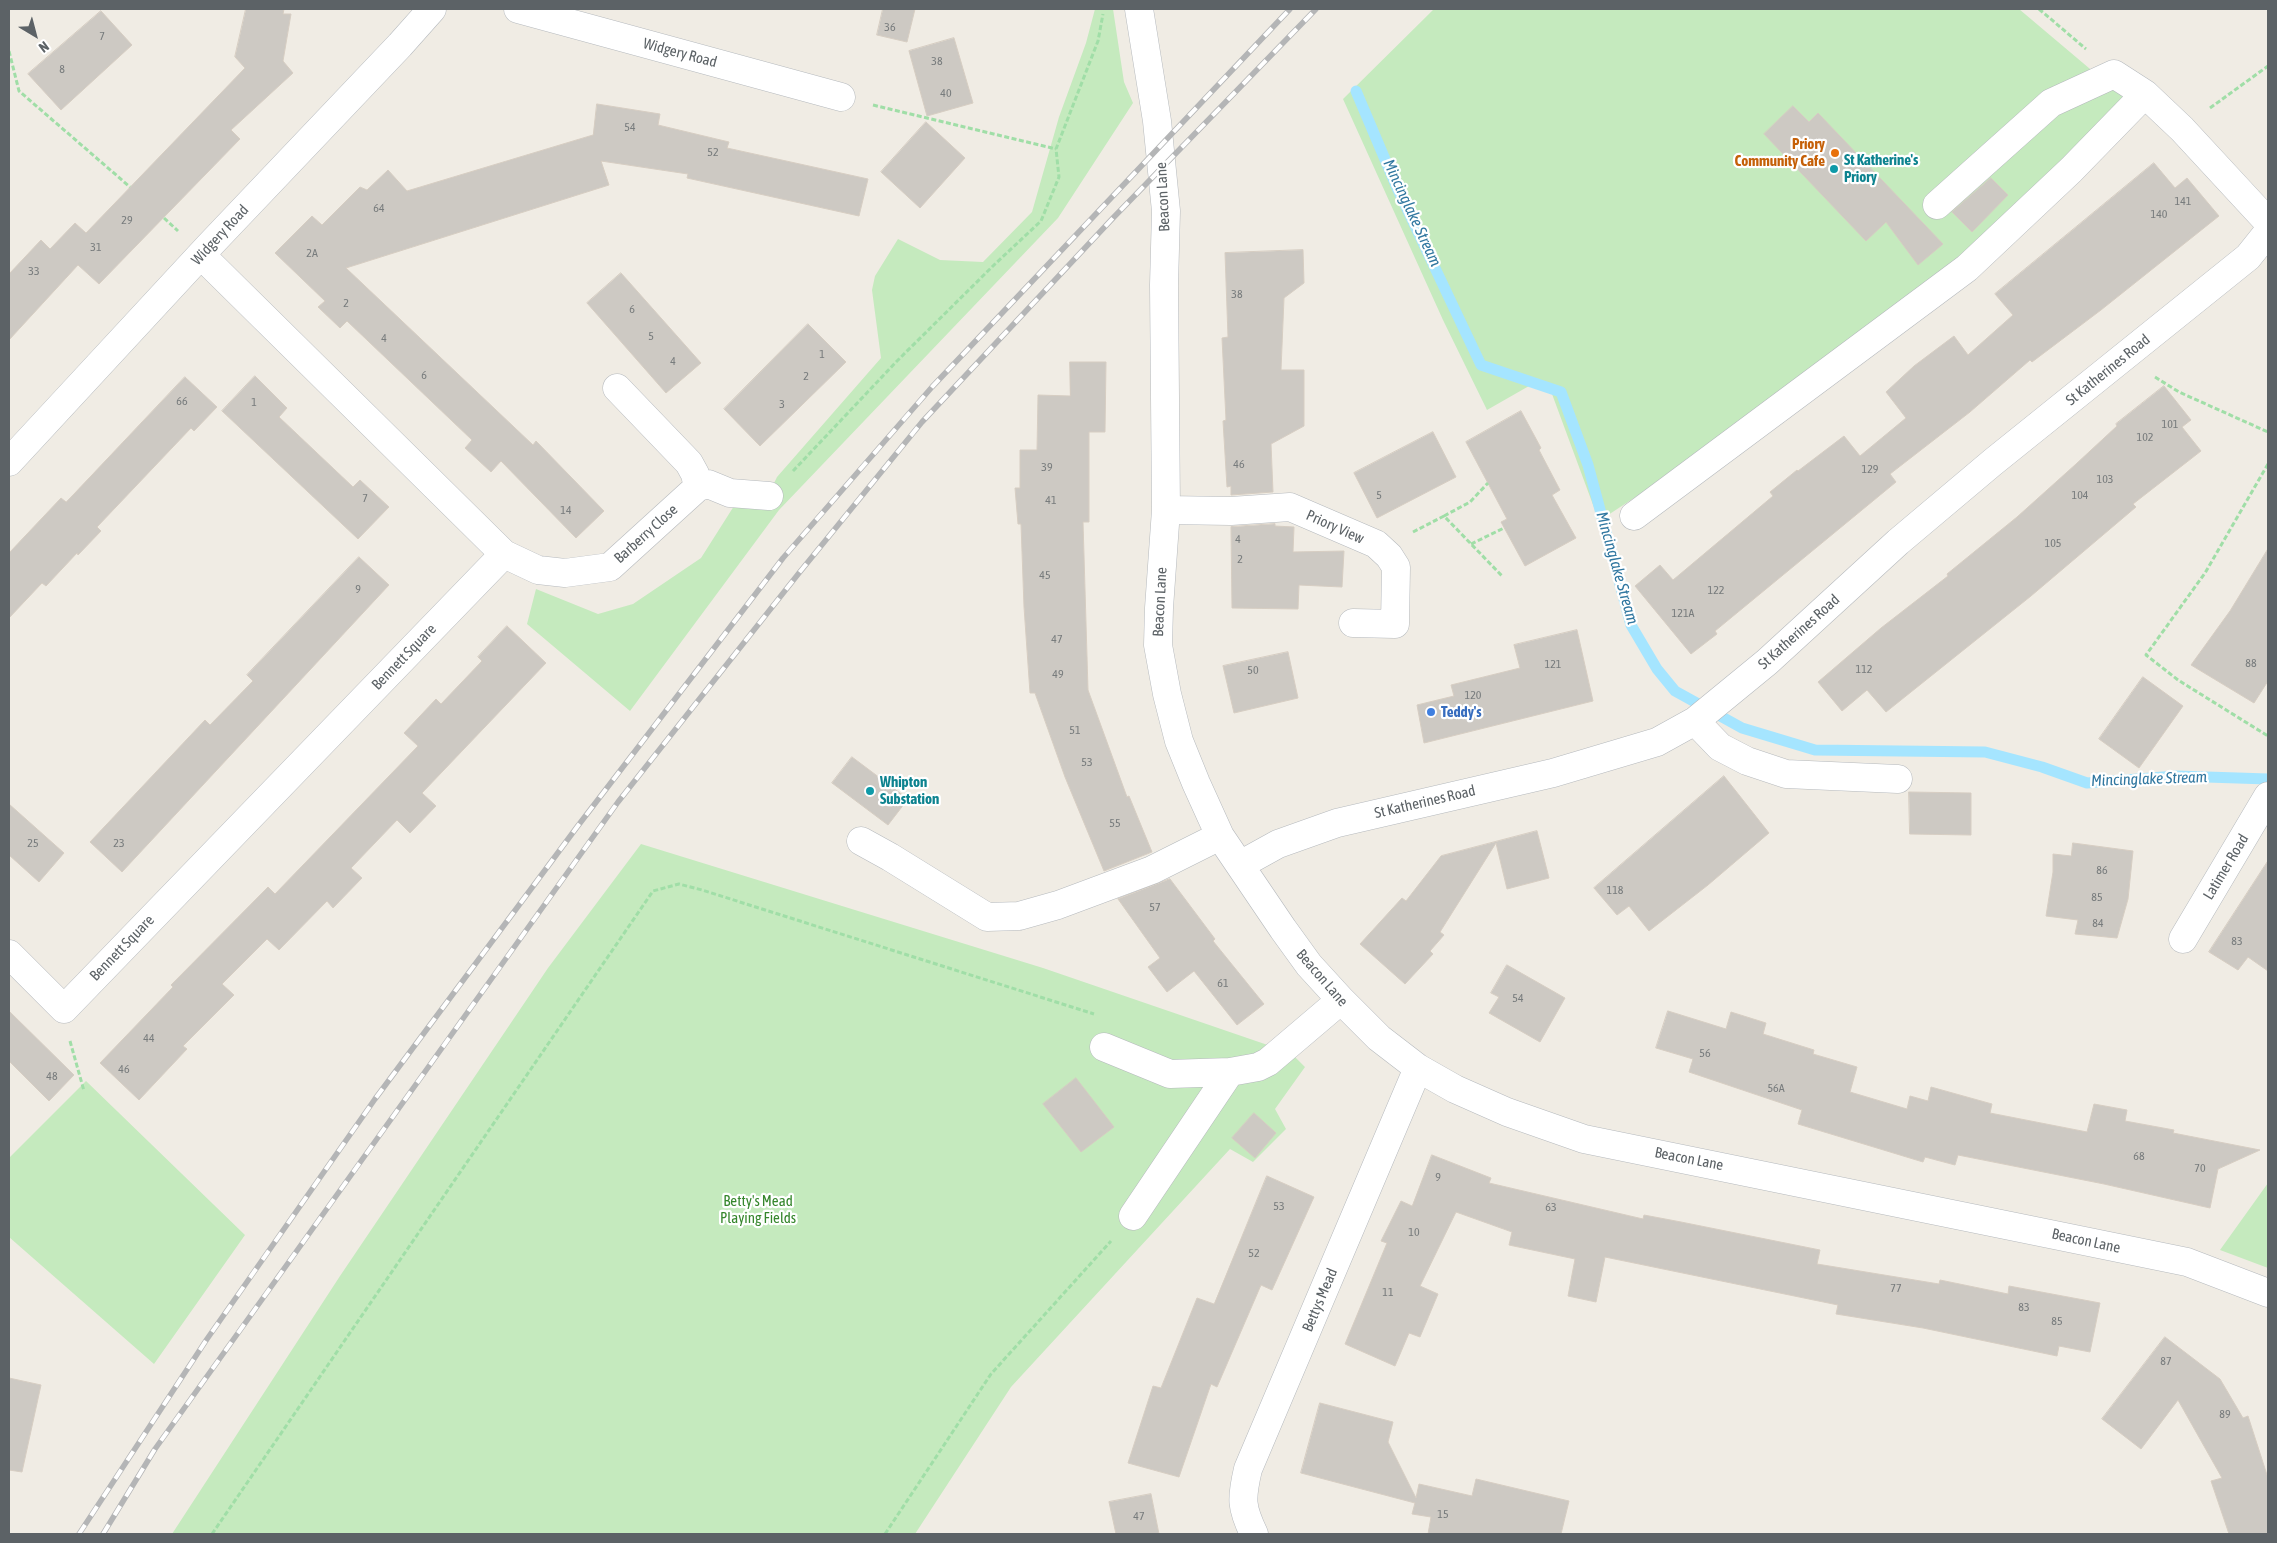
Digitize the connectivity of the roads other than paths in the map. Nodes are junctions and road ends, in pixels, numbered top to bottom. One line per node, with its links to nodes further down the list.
1 (432, 9): 9 (street, Widgery Road)
2 (518, 9): 5 (street, Widgery Road)
3 (1139, 9): 14 (street, Beacon Lane)
4 (2145, 94): 6 (street); 7 (street); 15 (street)
5 (841, 97)
6 (1937, 205)
7 (2268, 222)
8 (2268, 232): 18 (street, St Katherines Road)
9 (202, 256): 11 (street, Widgery Road); 16 (street)
10 (617, 388): 12 (street)
11 (9, 462)
12 (698, 487): 13 (street); 16 (street, Barberry Close)
13 (769, 496)
14 (1166, 510): 17 (street, Priory View); 21 (street, Beacon Lane)
15 (1634, 516)
16 (504, 554): 25 (street, Bennett Square)
17 (1352, 623)
18 (1697, 718): 19 (street); 23 (street, St Katherines Road)
19 (1898, 779)
20 (2266, 799): 24 (street, Latimer Road)
21 (1220, 836): 22 (street); 23 (street, Beacon Lane)
22 (860, 841)
23 (1240, 865): 26 (street, Beacon Lane)
24 (2183, 939)
25 (9, 954)
26 (1341, 1000): 28 (street, Beacon Lane); 29 (street)
27 (1104, 1047): 29 (street)
28 (1418, 1068): 31 (street, Beacon Lane); 32 (street, Bettys Mead)
29 (1230, 1072): 30 (street)
30 (1133, 1216)
31 (2268, 1292)
32 (1254, 1534)

